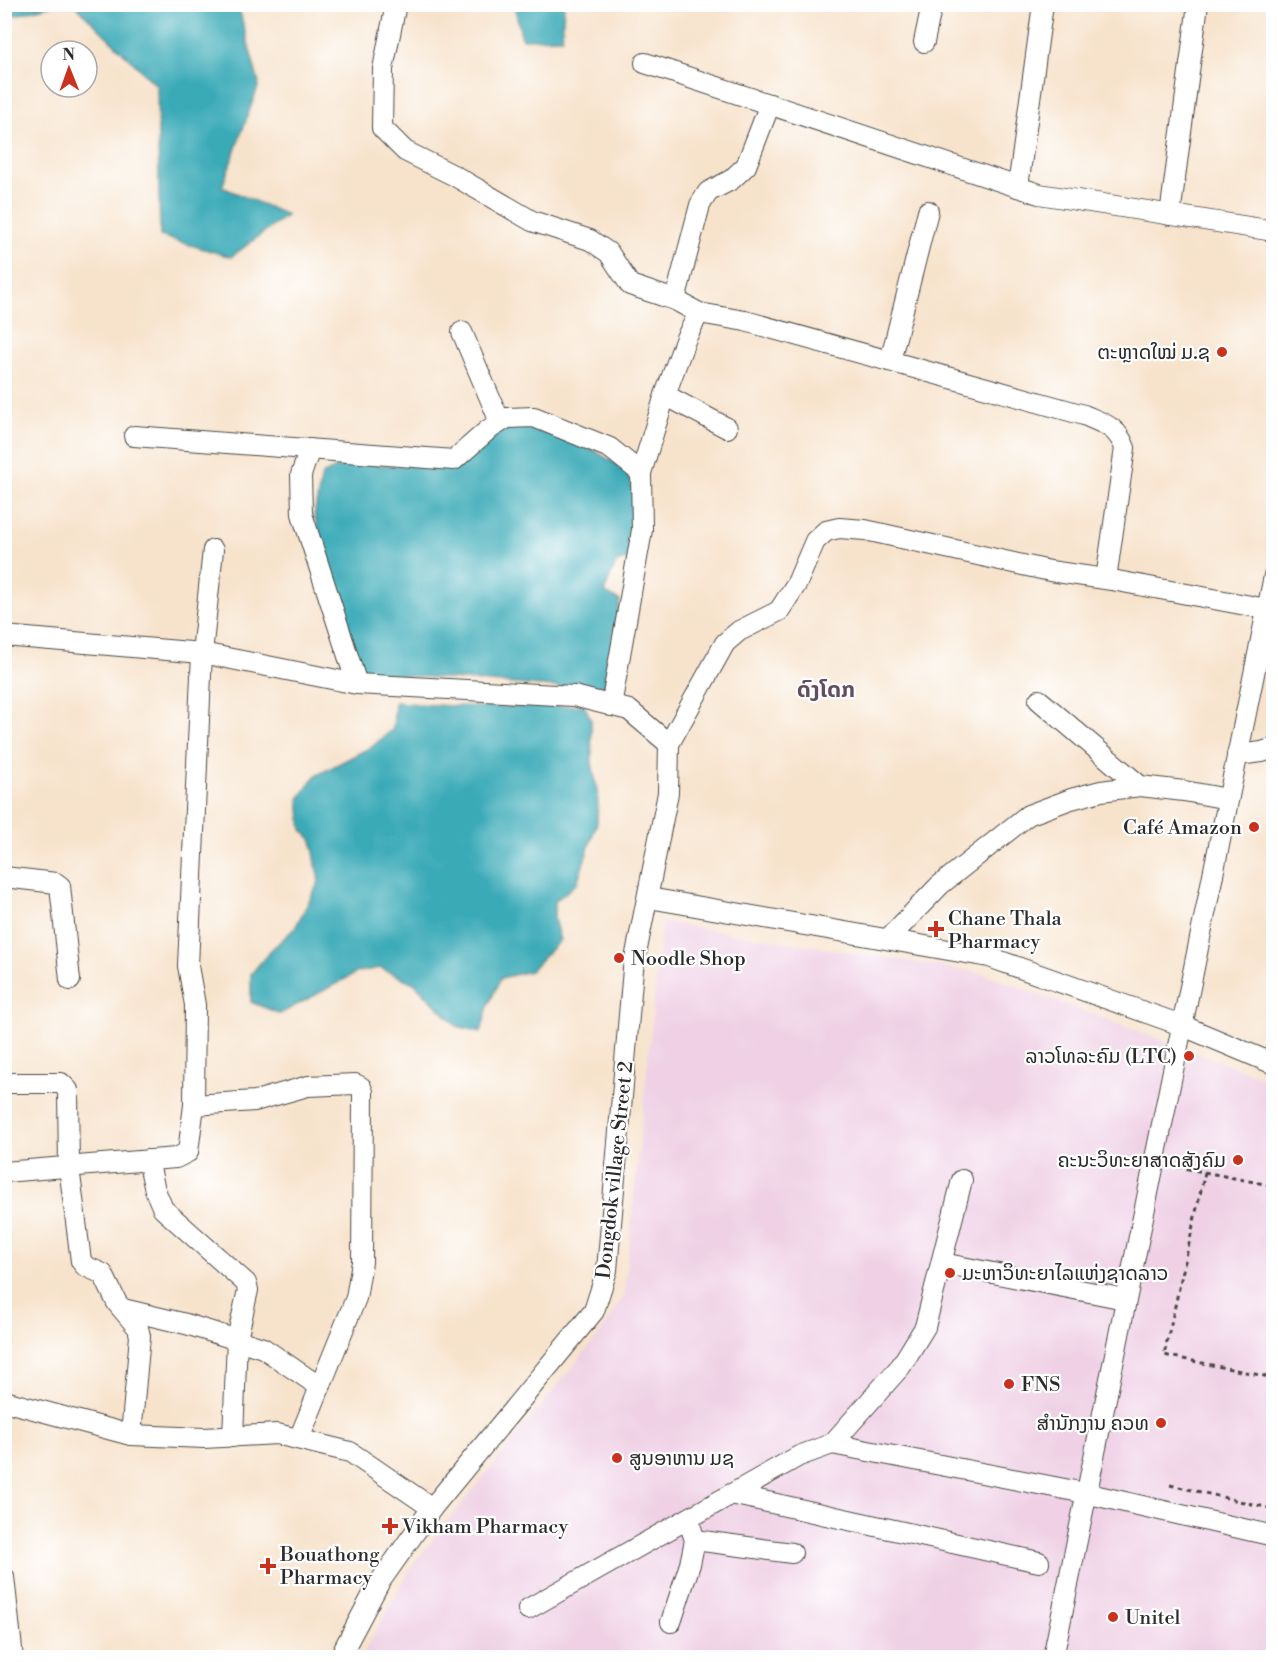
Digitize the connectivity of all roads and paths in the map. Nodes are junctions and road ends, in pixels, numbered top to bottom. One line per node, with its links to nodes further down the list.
1 (396, 4): 12 (street)
2 (932, 4): 5 (street)
3 (1043, 4): 8 (street)
4 (1198, 4): 10 (street)
5 (924, 42)
6 (645, 63): 7 (street)
7 (770, 104): 8 (street); 12 (street)
8 (1018, 187): 10 (street)
9 (927, 211): 15 (street)
10 (1170, 214): 11 (street)
11 (1274, 231)
12 (675, 300): 13 (street)
13 (699, 313): 15 (street); 16 (street)
14 (462, 332): 17 (street)
15 (890, 361): 23 (street)
16 (664, 394): 18 (street); 21 (street)
17 (500, 422): 20 (street); 21 (street)
18 (727, 428)
19 (134, 436): 20 (street)
20 (310, 449): 28 (street)
21 (641, 473): 30 (street)
22 (213, 550): 27 (street)
23 (1106, 579): 25 (street); 31 (street)
24 (1273, 583): 25 (street)
25 (1266, 609): 33 (street)
26 (4, 636): 27 (street)
27 (202, 653): 28 (street); 43 (street)
28 (357, 684): 30 (street)
29 (1039, 700): 34 (street)
30 (611, 706): 31 (street)
31 (669, 744): 37 (street, Dongdok village Street 2)
32 (1274, 747): 33 (street)
33 (1237, 755): 35 (street)
34 (1140, 786): 35 (street); 38 (street)
35 (1228, 799): 40 (street)
36 (4, 877): 39 (street)
37 (649, 898): 38 (street); 65 (street, Dongdok village Street 2)
38 (888, 939): 40 (street)
39 (70, 980)
40 (1181, 1026): 41 (street); 45 (street)
41 (1274, 1064)
42 (4, 1083): 46 (street)
43 (194, 1105): 44 (street); 56 (street)
44 (148, 1160): 46 (street); 54 (street)
45 (1153, 1162): 48 (path); 52 (street)
46 (69, 1167): 47 (street); 53 (street)
47 (4, 1172)
48 (1205, 1172): 50 (path); 55 (path)
49 (962, 1180): 51 (street)
50 (1274, 1186)
51 (942, 1263): 52 (street); 61 (street)
52 (1125, 1299): 63 (street)
53 (123, 1309): 54 (street); 58 (street)
54 (237, 1339): 56 (street); 59 (street)
55 (1274, 1378)
56 (320, 1387): 60 (street)
57 (4, 1401): 58 (street)
58 (130, 1435): 59 (street)
59 (233, 1437): 60 (street)
60 (299, 1439): 65 (street)
61 (832, 1444): 63 (street); 64 (street)
62 (1170, 1485): 66 (path)
63 (1085, 1493): 68 (street); 77 (street)
64 (731, 1494): 67 (street); 71 (street)
65 (432, 1508): 76 (street, Dongdok village Street 2)
66 (1274, 1509)
67 (688, 1519): 69 (street); 73 (street)
68 (1274, 1536)
69 (695, 1540): 70 (street); 74 (street)
70 (792, 1553)
71 (1039, 1562)
72 (4, 1577): 75 (street)
73 (528, 1609)
74 (671, 1622)
75 (13, 1658)
76 (339, 1658)
77 (1053, 1658)

